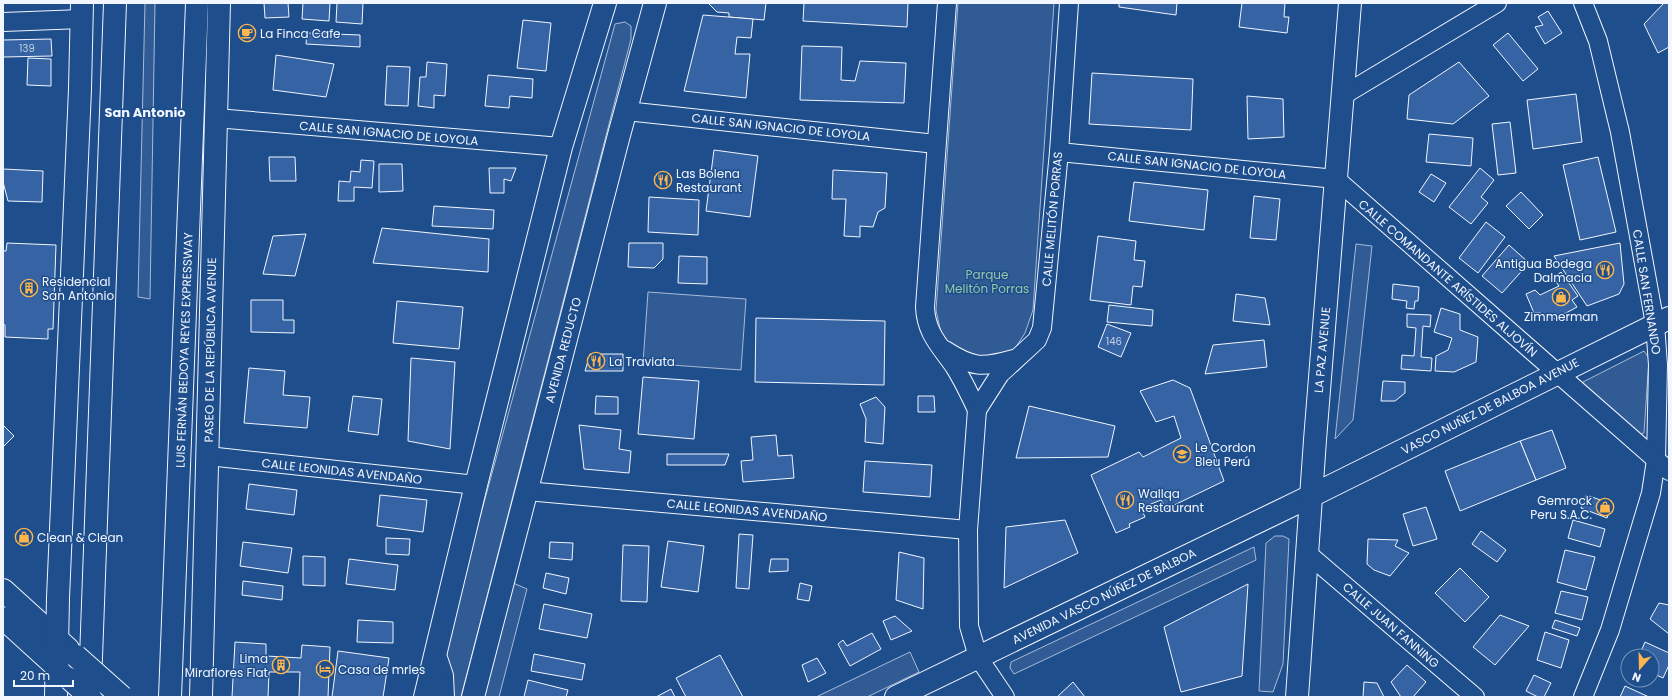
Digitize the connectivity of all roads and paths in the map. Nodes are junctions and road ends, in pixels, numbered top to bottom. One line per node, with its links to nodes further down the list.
1 (115, 3): 40 (main road)
2 (196, 3): 42 (main road, LUIS FERNÁN BEDOYA REYES EXPRESSWAY)
3 (219, 3): 15 (main road, PASEO DE LA REPÚBLICA AVENUE)
4 (605, 3): 17 (main road)
5 (655, 3): 14 (main road, AVENIDA REDUCTO)
6 (947, 3): 16 (street, CALLE MELITÓN PORRAS)
7 (1069, 3): 18 (street, CALLE MELITÓN PORRAS)
8 (1350, 3): 13 (main road, LA PAZ AVENUE)
9 (1497, 3): 13 (street)
10 (1583, 3): 20 (street, CALLE SAN FERNANDO)
11 (82, 11): 12 (street); 34 (main road)
12 (3, 22)
13 (1342, 96): 19 (main road, LA PAZ AVENUE)
14 (626, 111): 16 (street, CALLE SAN IGNACIO DE LOYOLA); 28 (main road, AVENIDA REDUCTO)
15 (216, 118): 17 (street, CALLE SAN IGNACIO DE LOYOLA); 25 (main road, PASEO DE LA REPÚBLICA AVENUE)
16 (936, 144): 21 (street, CALLE MELITÓN PORRAS)
17 (561, 147): 27 (main road)
18 (1059, 152): 19 (street, CALLE SAN IGNACIO DE LOYOLA); 22 (street, CALLE MELITÓN PORRAS)
19 (1336, 179): 23 (street, CALLE COMANDANTE ARÍSTIDES ALJOVÍN); 29 (main road, LA PAZ AVENUE)
20 (1662, 321): 23 (main road, VASCO NUÑEZ DE BALBOA AVENUE); 26 (street, CALLE SAN FERNANDO)
21 (940, 347): 22 (street); 24 (street, CALLE MELITÓN PORRAS)
22 (1015, 359): 24 (street, CALLE MELITÓN PORRAS)
23 (1556, 372): 26 (street, CALLE COMANDANTE ARÍSTIDES ALJOVÍN); 29 (main road, VASCO NUÑEZ DE BALBOA AVENUE)
24 (976, 410): 30 (street, CALLE MELITÓN PORRAS)
25 (208, 456): 27 (street, CALLE LEONIDAS AVENDAÑO); 43 (main road, PASEO DE LA REPÚBLICA AVENUE)
26 (1663, 466): 51 (street, CALLE SAN FERNANDO)
27 (476, 485): 35 (main road)
28 (526, 491): 30 (street, CALLE LEONIDAS AVENDAÑO); 46 (main road, AVENIDA REDUCTO)
29 (1311, 496): 31 (main road, LA PAZ AVENUE); 36 (main road, AVENIDA VASCO NÚÑEZ DE BALBOA)
30 (968, 530): 36 (street, CALLE MELITÓN PORRAS)
31 (1308, 553): 38 (main road, LA PAZ AVENUE); 50 (street, CALLE JUAN FANNING)
32 (3, 590): 34 (main road)
33 (3, 618): 37 (main road)
34 (57, 639): 37 (main road); 41 (main road, bridge)
35 (435, 656): 44 (main road); 45 (main road)
36 (978, 657): 47 (main road, AVENIDA VASCO NÚÑEZ DE BALBOA); 48 (street, CALLE MELITÓN PORRAS)
37 (63, 673): 39 (main road); 40 (main road, bridge)
38 (1298, 687): 49 (street)
39 (56, 697)
40 (90, 697)
41 (122, 697)
42 (170, 697)
43 (201, 697)
44 (425, 697)
45 (443, 697)
46 (473, 697)
47 (896, 697)
48 (1005, 697)
49 (1291, 697)
50 (1475, 697)
51 (1583, 697)

